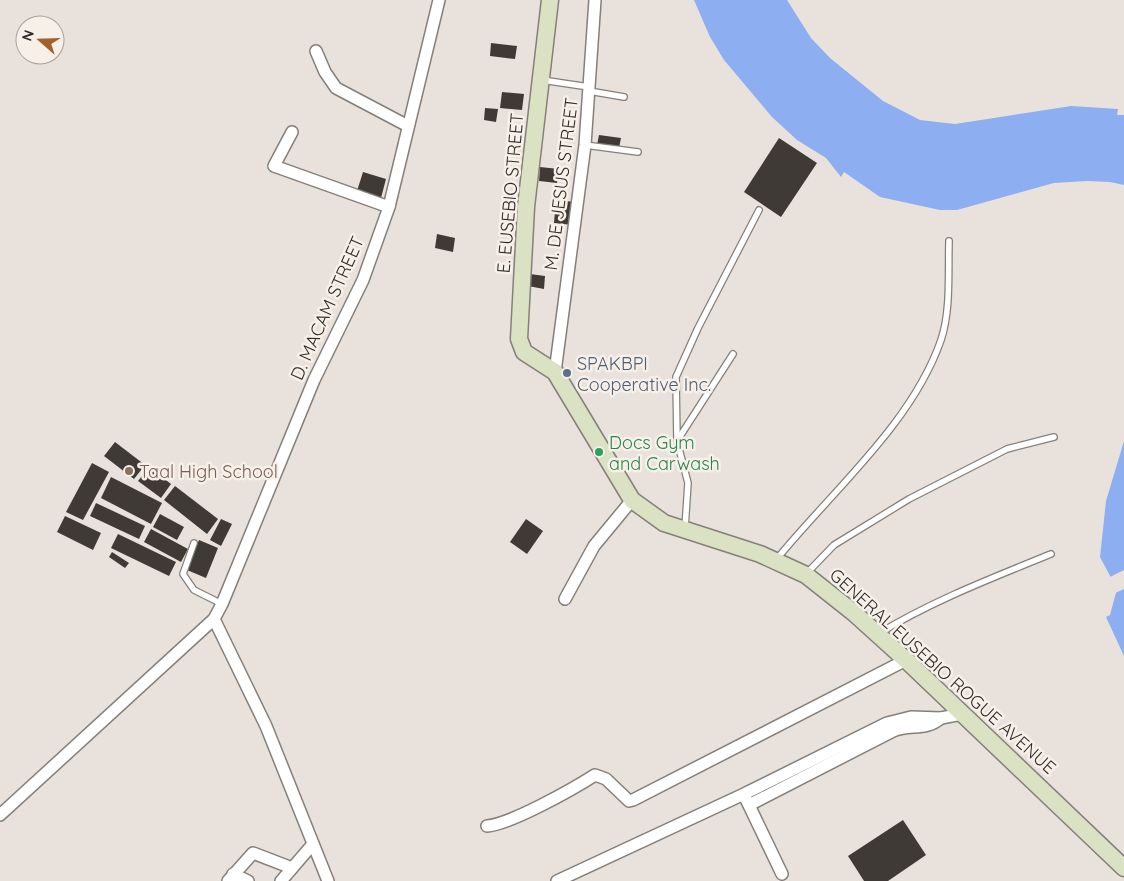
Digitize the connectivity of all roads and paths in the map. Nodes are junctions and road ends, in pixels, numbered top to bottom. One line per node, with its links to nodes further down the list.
1 (439, 0): 8 (street, D. MACAM STREET)
2 (550, 0): 5 (main road, E. EUSEBIO STREET)
3 (595, 0): 6 (street, M. DE JESUS STREET)
4 (316, 51): 8 (street)
5 (542, 80): 6 (lane); 16 (main road, E. EUSEBIO STREET)
6 (590, 89): 7 (lane); 10 (street, M. DE JESUS STREET)
7 (624, 97)
8 (408, 126): 12 (street, D. MACAM STREET)
9 (292, 132): 12 (street)
10 (585, 145): 11 (lane); 16 (street, M. DE JESUS STREET)
11 (638, 152)
12 (389, 206): 26 (street, D. MACAM STREET)
13 (759, 210): 18 (lane)
14 (949, 242): 23 (lane)
15 (733, 354): 18 (lane)
16 (555, 372): 19 (main road, GENERAL EUSEBIO ROGUE AVENUE)
17 (1054, 437): 24 (lane)
18 (677, 441): 20 (lane)
19 (632, 500): 20 (main road, GENERAL EUSEBIO ROGUE AVENUE); 25 (street)
20 (685, 530): 23 (main road, GENERAL EUSEBIO ROGUE AVENUE)
21 (194, 543): 26 (lane)
22 (1051, 554): 28 (lane)
23 (776, 560): 24 (main road, GENERAL EUSEBIO ROGUE AVENUE)
24 (806, 574): 28 (main road, GENERAL EUSEBIO ROGUE AVENUE)
25 (565, 599)
26 (222, 604): 27 (street, D. MACAM STREET)
27 (214, 619): 34 (street, D. MACAM STREET); 36 (street)
28 (878, 634): 29 (main road, GENERAL EUSEBIO ROGUE AVENUE)
29 (906, 660): 30 (main road, GENERAL EUSEBIO ROGUE AVENUE); 35 (street)
30 (962, 714): 31 (street); 38 (main road, GENERAL EUSEBIO ROGUE AVENUE)
31 (941, 718): 32 (street); 33 (street)
32 (744, 794): 33 (street); 44 (street)
33 (749, 805): 39 (street)
34 (0, 815)
35 (487, 826)
36 (313, 844): 37 (street); 43 (street)
37 (292, 868): 40 (street); 42 (street)
38 (1124, 868)
39 (782, 874)
40 (230, 877): 41 (street)
41 (248, 881)
42 (281, 881)
43 (328, 881)
44 (557, 881)

